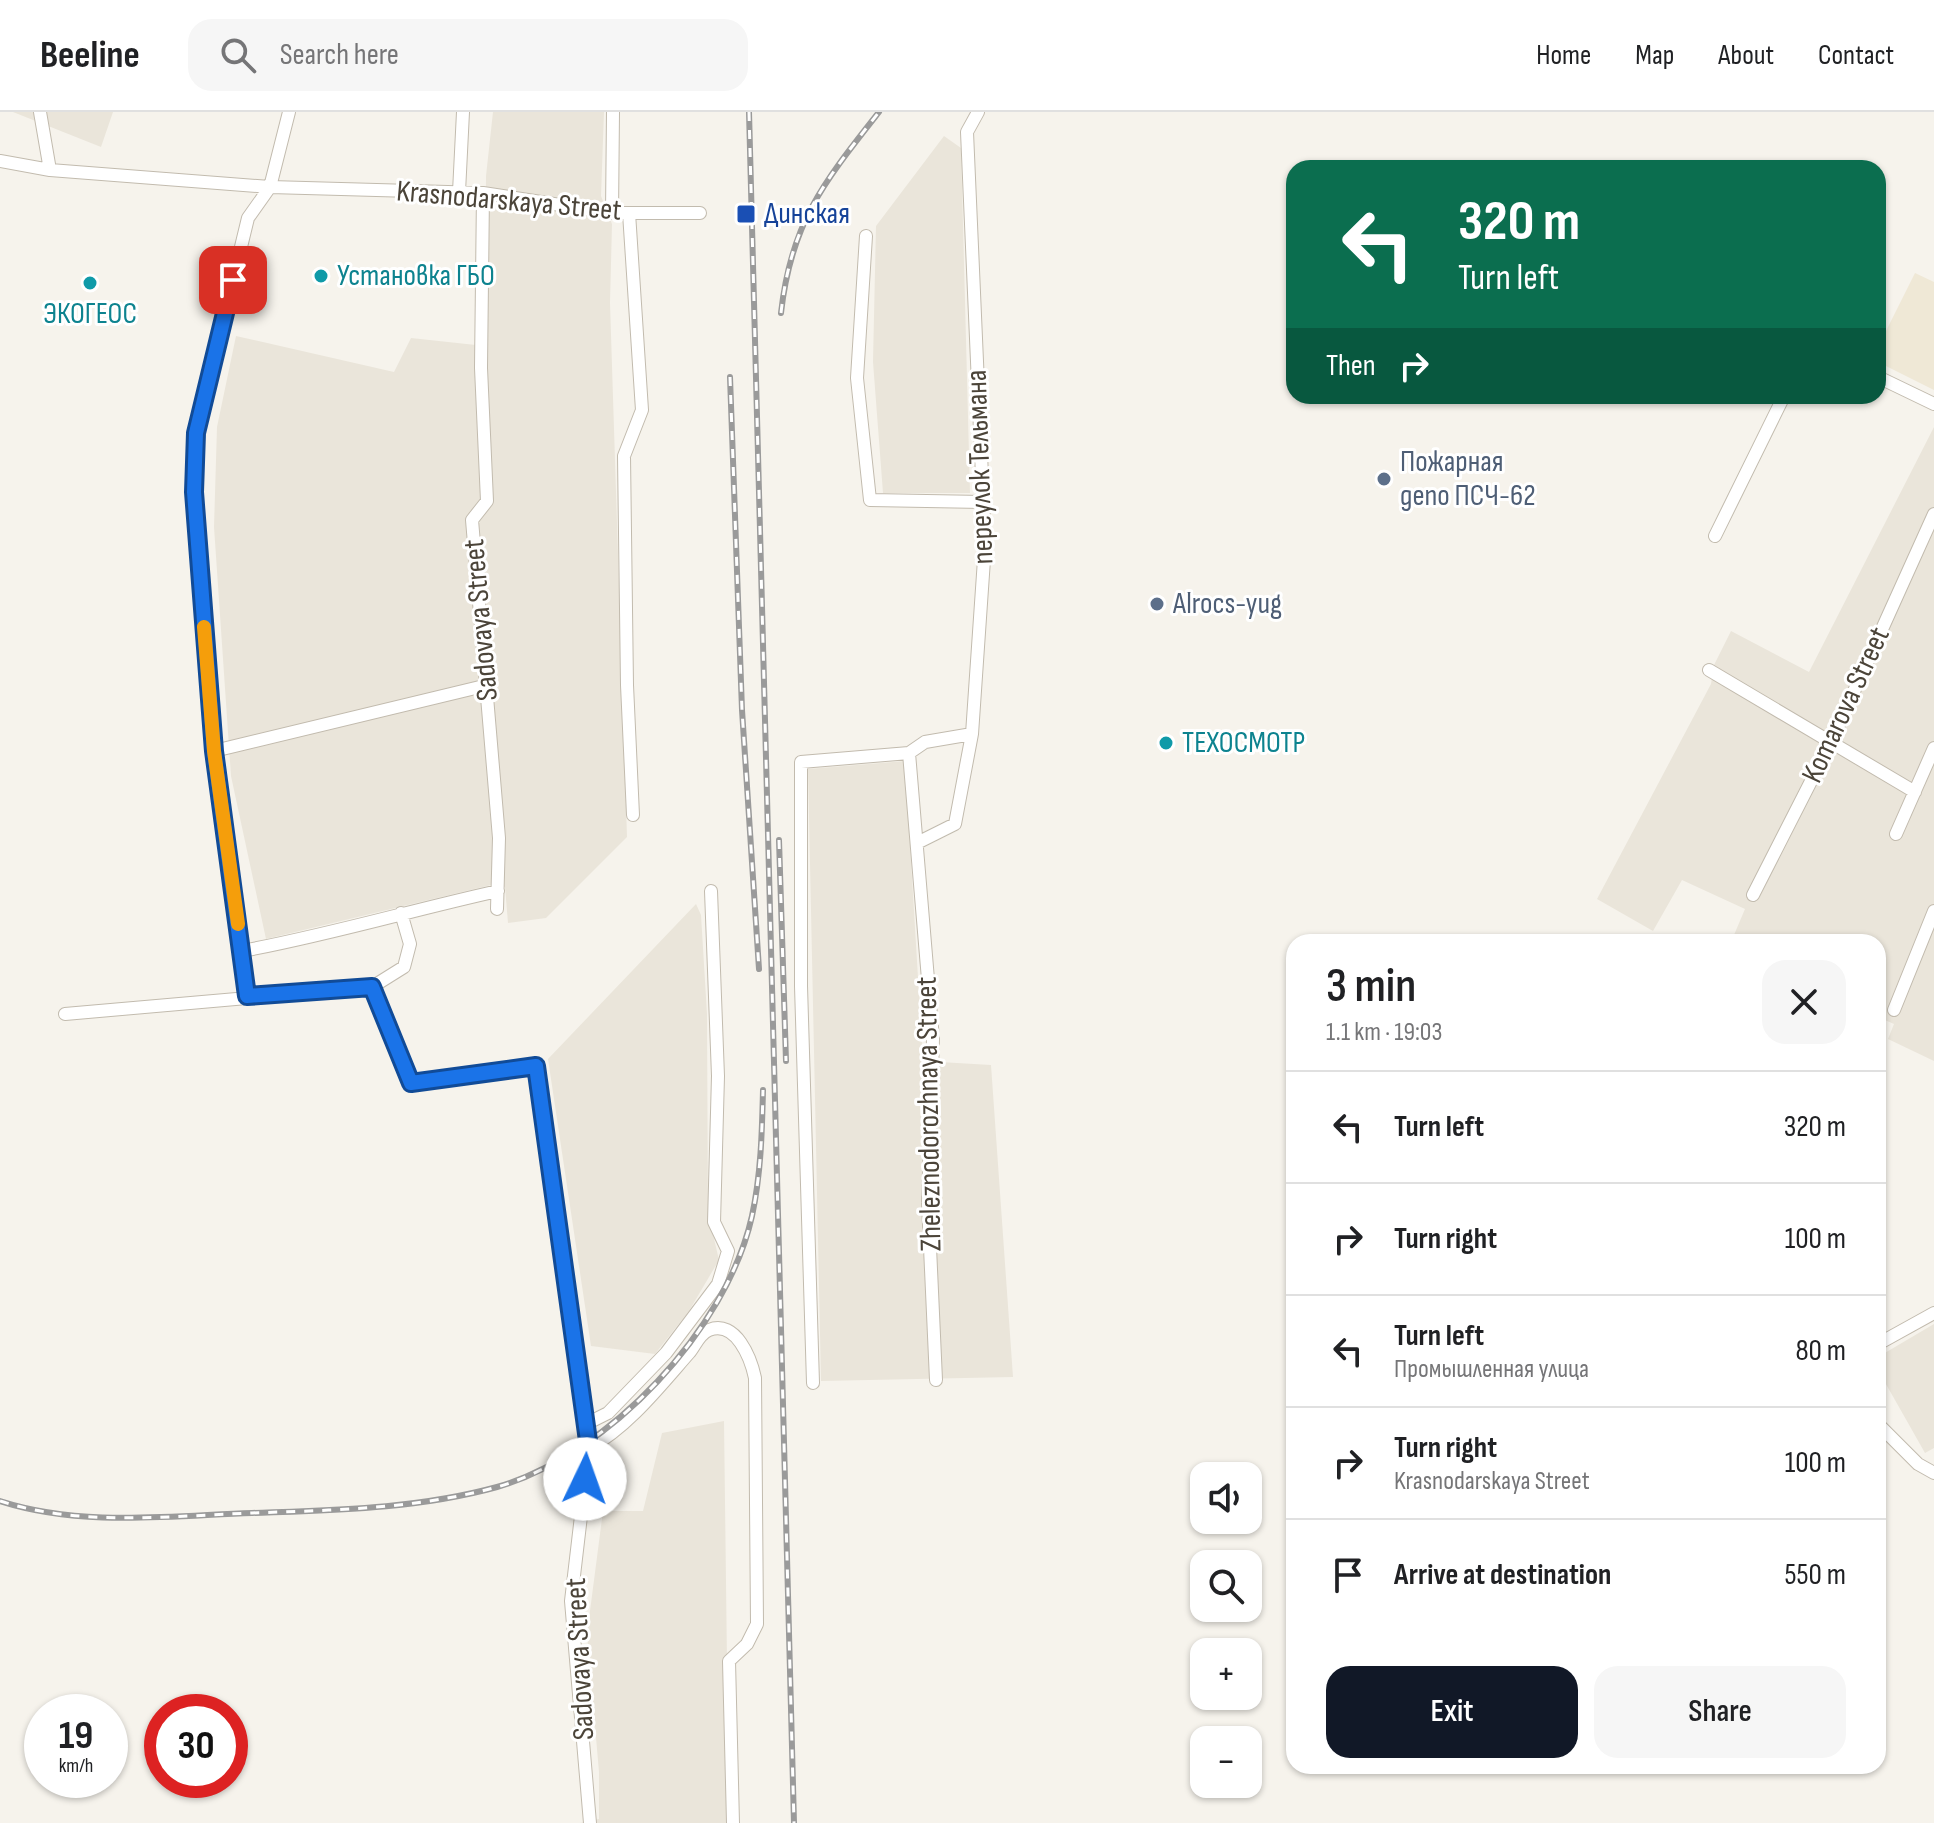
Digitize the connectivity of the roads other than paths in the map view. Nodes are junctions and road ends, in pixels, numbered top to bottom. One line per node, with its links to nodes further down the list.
1 (40, 112): 7 (street)
2 (289, 112): 8 (street)
3 (463, 112): 9 (street)
4 (613, 112): 11 (street)
5 (978, 112): 18 (street, переулок Тельмана)
6 (0, 161): 7 (street, Krasnodarskaya Street)
7 (50, 170): 8 (street, Krasnodarskaya Street)
8 (270, 187): 9 (street, Krasnodarskaya Street); 26 (street)
9 (459, 192): 10 (street, Krasnodarskaya Street)
10 (483, 193): 11 (street, Krasnodarskaya Street); 22 (street, Sadovaya Street)
11 (612, 213): 12 (street, Krasnodarskaya Street)
12 (629, 213): 13 (street, Krasnodarskaya Street); 29 (street)
13 (700, 213)
14 (866, 236): 18 (street)
15 (1886, 381): 17 (street)
16 (1780, 404): 20 (street)
17 (1934, 404)
18 (983, 502): 23 (street, переулок Тельмана)
19 (1934, 514): 24 (street, Komarova Street)
20 (1715, 536)
21 (1709, 670): 24 (street)
22 (488, 685): 26 (street); 32 (street, Sadovaya Street)
23 (972, 734): 27 (street); 31 (street, переулок Тельмана)
24 (1832, 740): 28 (street); 34 (street, Komarova Street)
25 (1934, 748): 28 (street)
26 (214, 751): 38 (street)
27 (909, 753): 31 (street, Zheleznodorozhnaya Street); 46 (street)
28 (1915, 792): 30 (street)
29 (633, 815)
30 (1896, 834)
31 (917, 843): 45 (street, Zheleznodorozhnaya Street)
32 (498, 891): 35 (street, Sadovaya Street); 37 (street)
33 (711, 891): 47 (street)
34 (1753, 895)
35 (497, 909)
36 (1934, 911): 41 (street)
37 (401, 913): 38 (street); 39 (street)
38 (242, 951): 40 (street)
39 (372, 987): 40 (street); 47 (street, Sadovaya Street)
40 (247, 996): 42 (street)
41 (1894, 1010)
42 (65, 1014)
43 (1934, 1313): 44 (street)
44 (1886, 1340)
45 (936, 1380)
46 (813, 1383)
47 (584, 1425): 49 (street, Sadovaya Street)
48 (1886, 1432): 50 (street)
49 (589, 1448): 51 (street, Sadovaya Street); 52 (street)
50 (1934, 1473)
51 (590, 1823)
52 (733, 1823)

